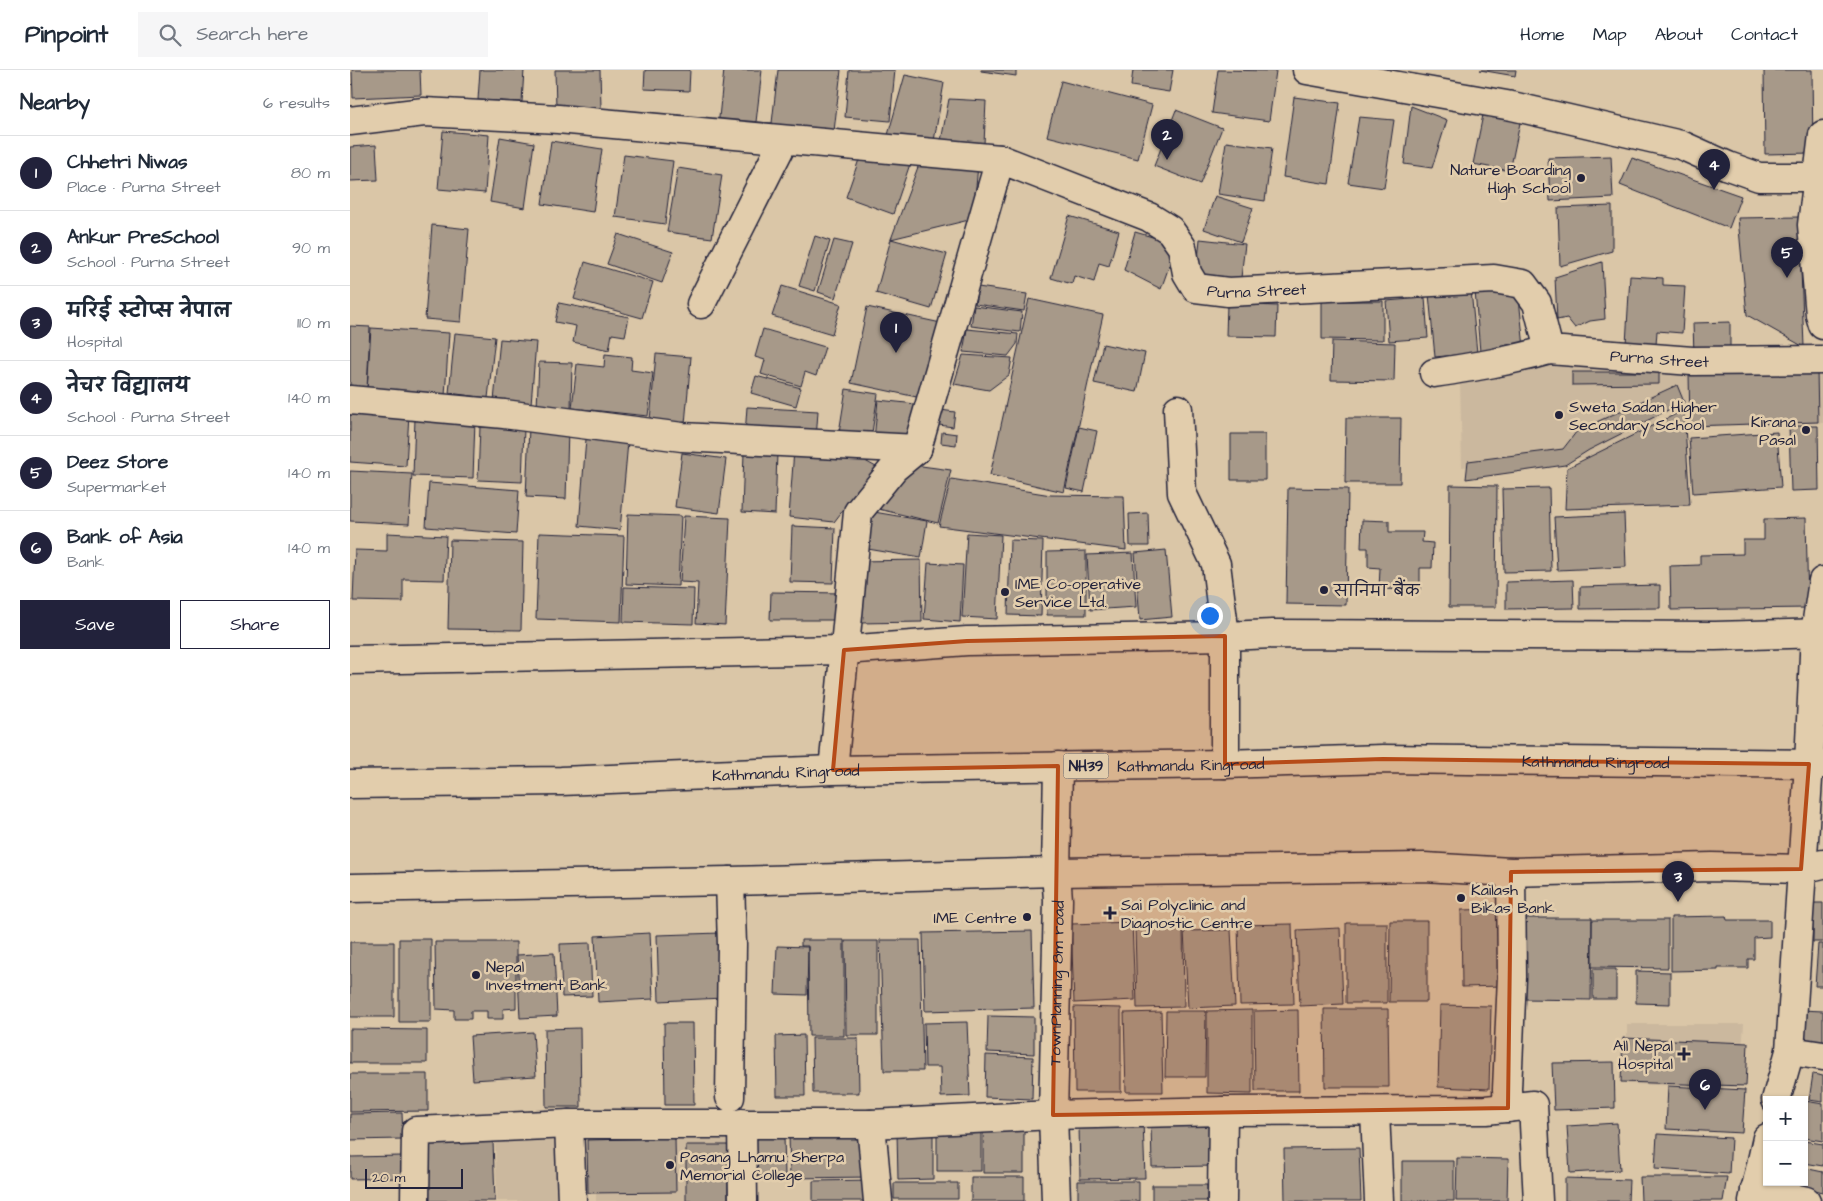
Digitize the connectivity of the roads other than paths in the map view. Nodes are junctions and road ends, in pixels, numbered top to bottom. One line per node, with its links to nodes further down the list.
1 (1307, 70): 6 (main road)
2 (350, 121): 4 (main road)
3 (1823, 135): 6 (main road)
4 (784, 140): 5 (main road); 7 (main road)
5 (1000, 159): 9 (main road, Purna Street); 14 (main road)
6 (1819, 177): 8 (main road)
7 (702, 304)
8 (1823, 325)
9 (1549, 350): 10 (main road, Purna Street); 11 (main road)
10 (1823, 360)
11 (1434, 373)
12 (350, 400): 14 (main road)
13 (1178, 409): 17 (main road)
14 (917, 449): 18 (main road)
15 (1823, 581): 16 (main road)
16 (1819, 633): 17 (main road); 21 (main road)
17 (1225, 636): 18 (main road); 20 (main road)
18 (844, 650): 19 (main road); 23 (main road)
19 (350, 660)
20 (1225, 764): 21 (main road, Kathmandu Ringroad / NH39); 22 (main road, Kathmandu Ringroad / NH39)
21 (1816, 764): 25 (main road)
22 (1058, 766): 23 (main road, Kathmandu Ringroad / NH39); 26 (main road, TownPlanning 8m road)
23 (833, 770): 24 (main road, Kathmandu Ringroad / NH39)
24 (350, 784)
25 (1812, 866): 27 (main road); 30 (main road)
26 (1056, 872): 27 (main road); 28 (main road); 37 (main road, TownPlanning 8m road)
27 (1511, 872): 34 (main road)
28 (730, 881): 29 (main road); 33 (main road)
29 (350, 888)
30 (1790, 1051): 31 (main road); 32 (main road)
31 (1823, 1056)
32 (1777, 1096)
33 (730, 1097)
34 (1508, 1108): 36 (main road); 50 (main road)
35 (1223, 1111): 36 (main road); 37 (main road); 48 (main road)
36 (1376, 1112): 49 (main road)
37 (1052, 1115): 40 (main road); 47 (main road, TownPlanning 8m road)
38 (569, 1124): 39 (main road); 43 (main road); 44 (main road)
39 (742, 1124): 40 (main road); 45 (main road)
40 (871, 1124): 46 (main road)
41 (1766, 1141): 42 (main road)
42 (1754, 1195): 51 (main road)
43 (415, 1201)
44 (572, 1201)
45 (743, 1201)
46 (878, 1201)
47 (1056, 1201)
48 (1222, 1201)
49 (1379, 1201)
50 (1538, 1201)
51 (1806, 1201)

